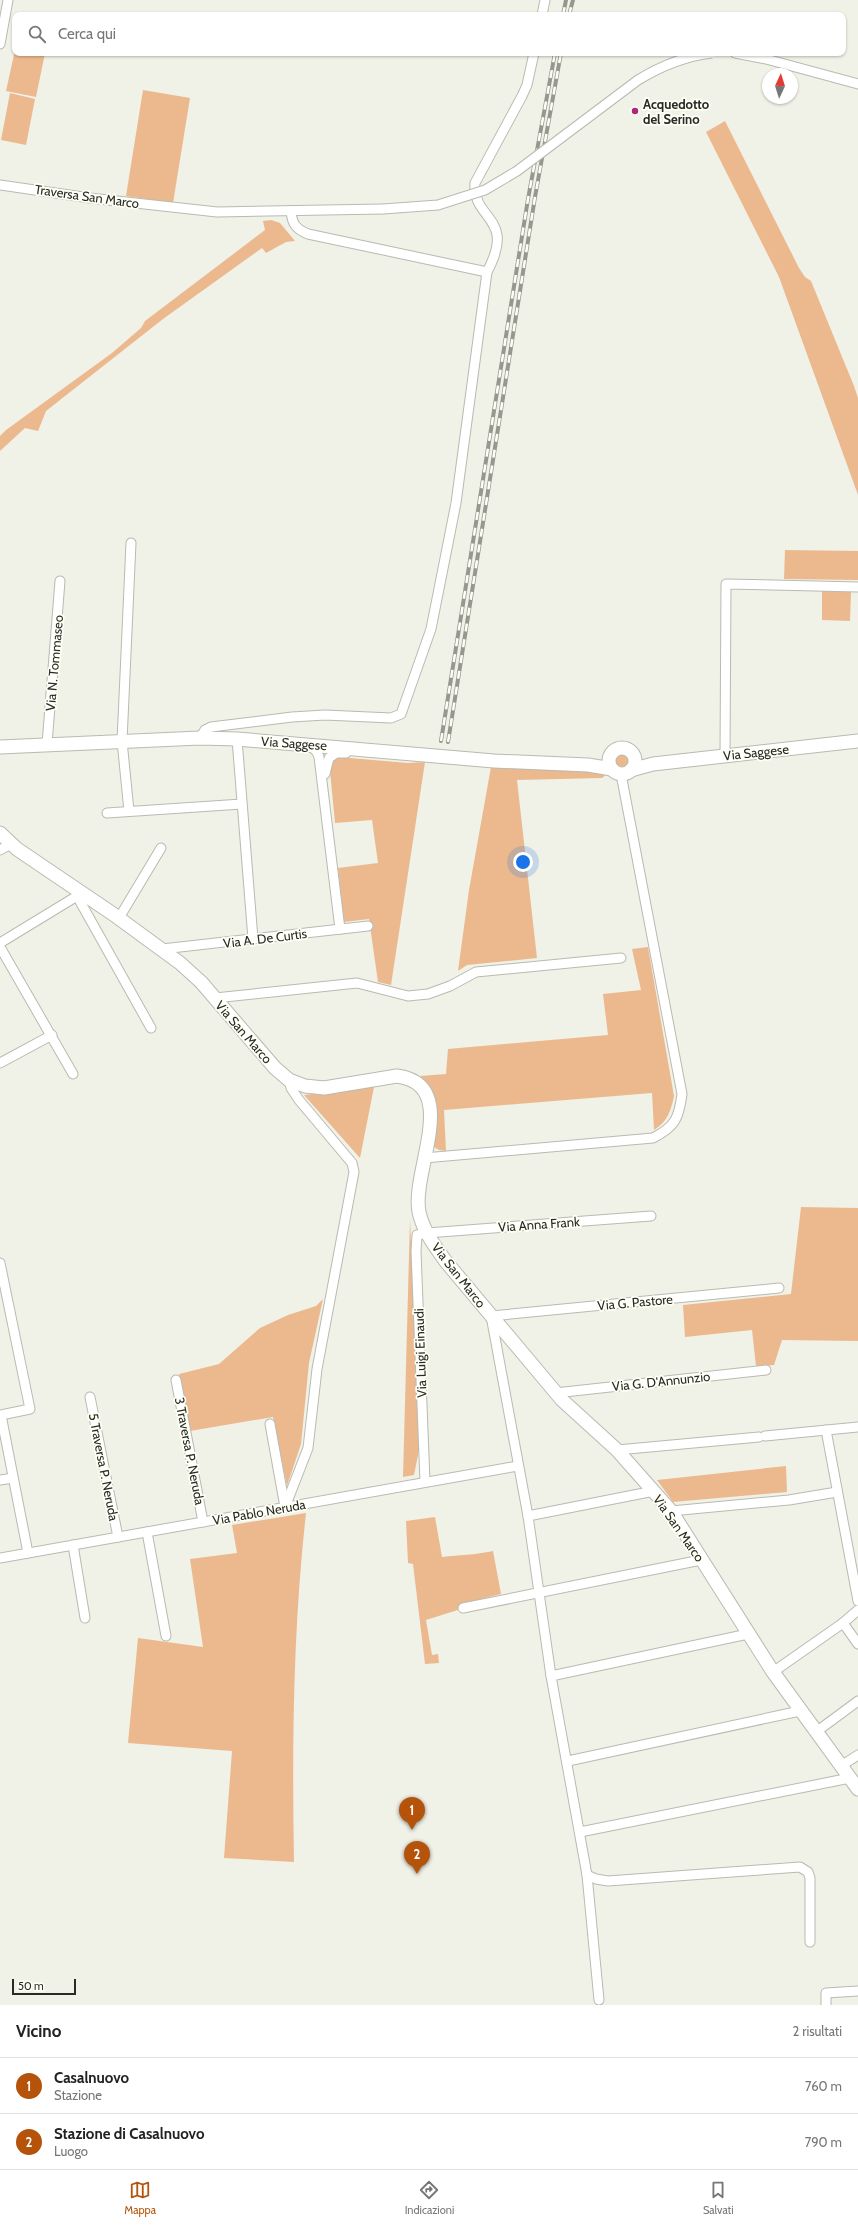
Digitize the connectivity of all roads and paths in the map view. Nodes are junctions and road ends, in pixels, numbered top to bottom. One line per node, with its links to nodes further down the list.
1 (8, 0): 4 (street)
2 (545, 0): 3 (street)
3 (543, 12)
4 (0, 44)
5 (533, 56): 11 (street)
6 (698, 56): 10 (street, Traversa San Marco, bridge)
7 (748, 56): 8 (street)
8 (858, 84)
9 (0, 185): 10 (street, Traversa San Marco)
10 (291, 211): 11 (street)
11 (487, 272): 15 (street)
12 (131, 543): 17 (street)
13 (60, 581): 19 (street, Via N. Tommaseo)
14 (858, 587): 25 (street)
15 (200, 738): 16 (main road, Via Saggese); 17 (main road, Via Saggese)
16 (237, 740): 20 (main road, Via Saggese); 30 (street)
17 (122, 741): 19 (main road, Via Saggese); 31 (street)
18 (858, 741): 25 (main road, Via Saggese)
19 (47, 744): 21 (main road, Via Saggese)
20 (309, 744): 23 (main road, Via Saggese); 29 (street)
21 (0, 747)
22 (613, 751): 24 (main road); 27 (main road); 28 (main road)
23 (420, 754): 27 (main road, Via Saggese); 29 (street)
24 (634, 756): 26 (main road); 28 (main road)
25 (725, 756): 26 (main road, Via Saggese)
26 (653, 764): 28 (main road, Via Saggese)
27 (588, 765): 28 (main road, Via Saggese)
28 (621, 771): 51 (street)
29 (324, 787): 39 (street)
30 (242, 804): 31 (street); 40 (street)
31 (128, 811): 32 (street)
32 (107, 813)
33 (0, 833): 34 (main road, Via San Marco)
34 (5, 847): 36 (main road, Via San Marco)
35 (161, 848): 37 (street)
36 (79, 894): 37 (main road, Via San Marco); 41 (street); 46 (street)
37 (119, 918): 43 (main road, Via San Marco)
38 (368, 926): 39 (street, Via A. De Curtis)
39 (340, 929): 40 (street, Via A. De Curtis)
40 (253, 939): 43 (street, Via A. De Curtis)
41 (0, 943)
42 (0, 947): 47 (street)
43 (162, 949): 45 (main road, Via San Marco)
44 (621, 958): 45 (street)
45 (215, 998): 50 (main road, Via San Marco)
46 (151, 1028)
47 (52, 1035): 48 (street); 49 (street)
48 (0, 1063)
49 (74, 1074)
50 (289, 1080): 51 (main road, Via San Marco); 71 (street)
51 (424, 1158): 53 (main road, Via San Marco)
52 (651, 1216): 53 (street, Via Anna Frank)
53 (427, 1232): 56 (main road, Via San Marco); 68 (street, Via Luigi Einaudi)
54 (0, 1263): 66 (street)
55 (779, 1288): 56 (street, Via G. Pastore)
56 (491, 1316): 59 (main road, Via San Marco); 65 (street)
57 (766, 1370): 59 (street, Via G. D'Annunzio)
58 (176, 1380): 74 (street, 3 Traversa P. Neruda)
59 (555, 1393): 64 (main road, Via San Marco)
60 (90, 1397): 76 (street, 5 Traversa P. Neruda)
61 (270, 1424): 71 (street)
62 (858, 1428): 63 (street)
63 (826, 1430): 64 (street); 70 (street)
64 (618, 1450): 69 (main road, Via San Marco)
65 (518, 1466): 68 (street, Via Pablo Neruda); 73 (street)
66 (13, 1478): 67 (street); 78 (street)
67 (0, 1480)
68 (425, 1482): 71 (street, Via Pablo Neruda)
69 (654, 1491): 72 (main road, Via San Marco); 73 (street)
70 (837, 1492): 72 (street); 82 (street)
71 (285, 1507): 74 (street, Via Pablo Neruda)
72 (671, 1511): 80 (main road, Via San Marco)
73 (528, 1516): 81 (street)
74 (203, 1522): 75 (street, Via Pablo Neruda)
75 (147, 1532): 76 (street, Via Pablo Neruda); 88 (street)
76 (118, 1537): 77 (street, Via Pablo Neruda)
77 (73, 1545): 78 (street, Via Pablo Neruda); 85 (street)
78 (28, 1553): 79 (street, Via Pablo Neruda)
79 (0, 1558)
80 (702, 1560): 81 (street); 87 (main road, Via San Marco)
81 (540, 1592): 83 (street); 91 (street)
82 (858, 1601)
83 (463, 1608)
84 (858, 1610): 86 (street)
85 (85, 1618)
86 (843, 1623): 89 (street); 90 (street)
87 (748, 1634): 90 (main road, Via San Marco); 91 (street)
88 (166, 1636)
89 (858, 1644)
90 (773, 1672): 93 (main road, Via San Marco)
91 (551, 1676): 96 (street)
92 (858, 1701): 94 (street)
93 (800, 1710): 94 (main road, Via San Marco); 96 (street)
94 (816, 1732): 97 (main road, Via San Marco)
95 (858, 1755): 97 (street)
96 (568, 1761): 99 (street)
97 (841, 1766): 98 (main road, Via San Marco)
98 (854, 1784): 99 (street)
99 (580, 1832): 100 (street)
100 (587, 1875): 101 (street); 103 (street)
101 (810, 1942)
102 (858, 1991): 104 (street)
103 (599, 2000)
104 (826, 2005)

